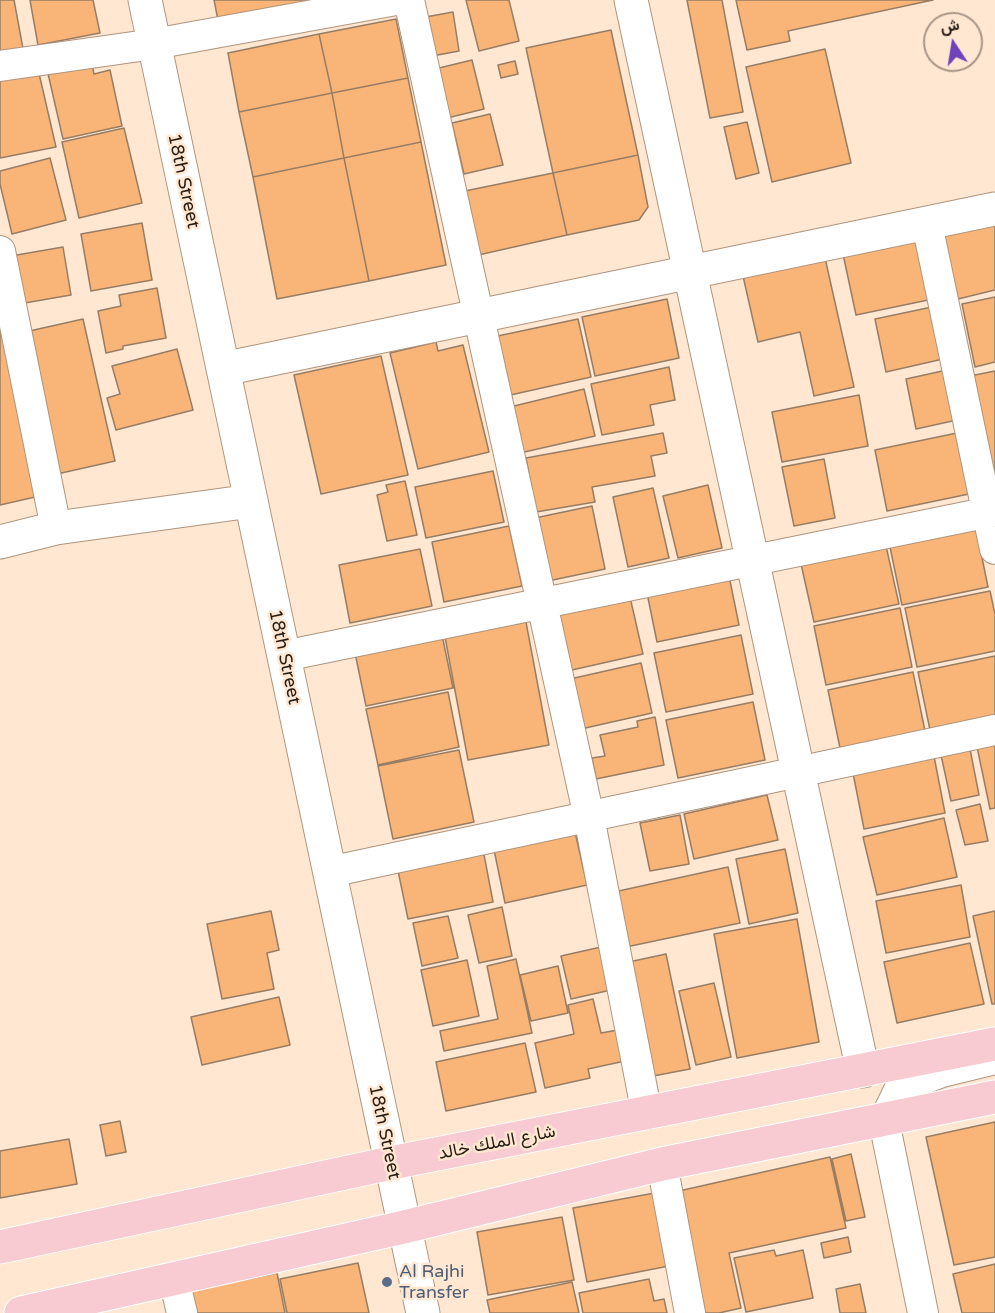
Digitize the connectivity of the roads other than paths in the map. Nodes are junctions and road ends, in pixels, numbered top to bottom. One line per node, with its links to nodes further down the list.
1 (145, 0): 5 (street, 18th Street)
2 (396, 0): 5 (street)
3 (409, 0): 11 (street)
4 (631, 0): 10 (street)
5 (154, 44): 6 (street); 12 (street, 18th Street)
6 (0, 66)
7 (995, 209): 8 (street)
8 (927, 224): 10 (street); 14 (street)
9 (0, 251): 15 (street)
10 (690, 272): 11 (street); 18 (street)
11 (478, 314): 12 (street); 19 (street)
12 (223, 369): 13 (street, 18th Street)
13 (251, 501): 15 (street); 20 (street, 18th Street)
14 (992, 512): 17 (street); 18 (street)
15 (56, 528): 16 (street)
16 (0, 542)
17 (995, 549)
18 (752, 561): 19 (street); 22 (street)
19 (541, 604): 20 (street); 23 (street)
20 (284, 656): 24 (street, 18th Street)
21 (995, 730): 22 (street)
22 (798, 770): 23 (street); 27 (street)
23 (589, 817): 24 (street); 29 (street)
24 (329, 872): 31 (street, 18th Street)
25 (995, 1044): 27 (main road, شارع الملك خالد)
26 (995, 1059): 30 (street)
27 (863, 1071): 29 (main road, شارع الملك خالد)
28 (995, 1097): 30 (main road)
29 (647, 1114): 31 (main road, شارع الملك خالد)
30 (884, 1121): 32 (main road); 40 (street)
31 (391, 1163): 33 (street, 18th Street); 34 (main road, شارع الملك خالد)
32 (662, 1164): 33 (main road); 39 (street)
33 (404, 1227): 35 (main road); 38 (street, 18th Street)
34 (0, 1247)
35 (174, 1279): 36 (main road); 37 (street)
36 (21, 1313)
37 (182, 1313)
38 (423, 1313)
39 (690, 1313)
40 (923, 1313)

